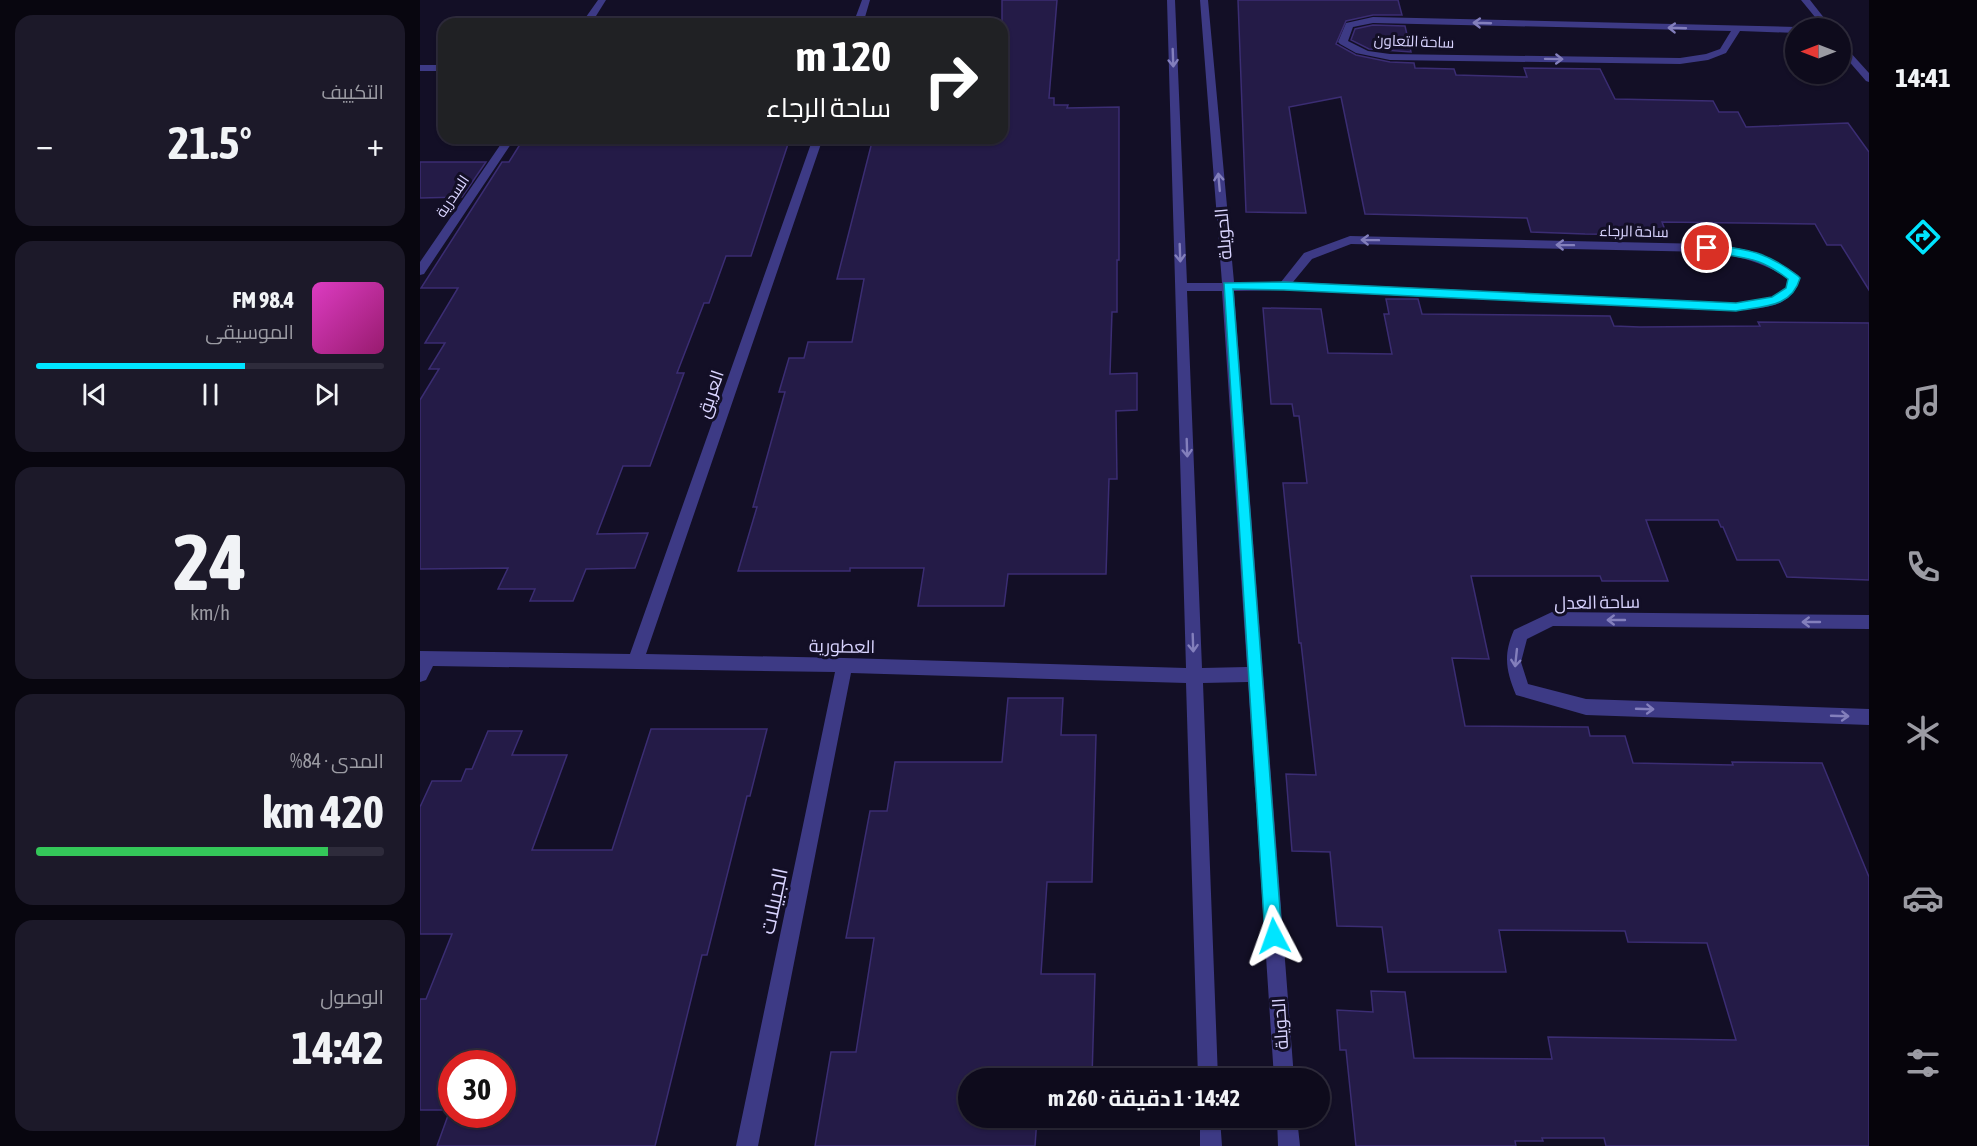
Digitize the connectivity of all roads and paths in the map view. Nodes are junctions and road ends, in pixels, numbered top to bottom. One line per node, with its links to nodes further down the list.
1 (602, 0): 6 (street)
2 (866, 0): 7 (street)
3 (1171, 0): 20 (street, one-way to 20)
4 (1204, 0): 18 (street, الحويلة, one-way to 4)
5 (1805, 0): 8 (street)
6 (590, 18)
7 (860, 18)
8 (1820, 18)
9 (1736, 30): 9 (street, ساحة التعاون, one-way to 9); 10 (street, ساحة التعاون)
10 (1785, 30)
11 (1851, 57): 14 (street)
12 (420, 68): 13 (street)
13 (438, 68)
14 (1869, 79)
15 (506, 144): 17 (street, السدرية)
16 (816, 144): 23 (street, العريق)
17 (420, 271)
18 (1228, 286): 19 (street, ساحة الرجاء); 20 (street, ساحة الرجاء); 25 (street, الحويلة)
19 (1284, 286): 19 (street, ساحة الرجاء, one-way to 19)
20 (1181, 287): 27 (street, one-way to 27)
21 (1869, 622): 28 (street, ساحة العدل, one-way to 28)
22 (424, 658): 23 (street, العطورية); 26 (street, العطورية)
23 (636, 661): 24 (street, العطورية)
24 (844, 665): 27 (street, العطورية); 33 (street, الجبيلات)
25 (1254, 674): 27 (street, العطورية); 30 (street, الحويلة)
26 (420, 675)
27 (1194, 676): 29 (street)
28 (1869, 717)
29 (1208, 1068)
30 (1283, 1068)
31 (1210, 1128): 34 (street)
32 (1288, 1128): 35 (street)
33 (747, 1146)
34 (1211, 1146)
35 (1290, 1146)

